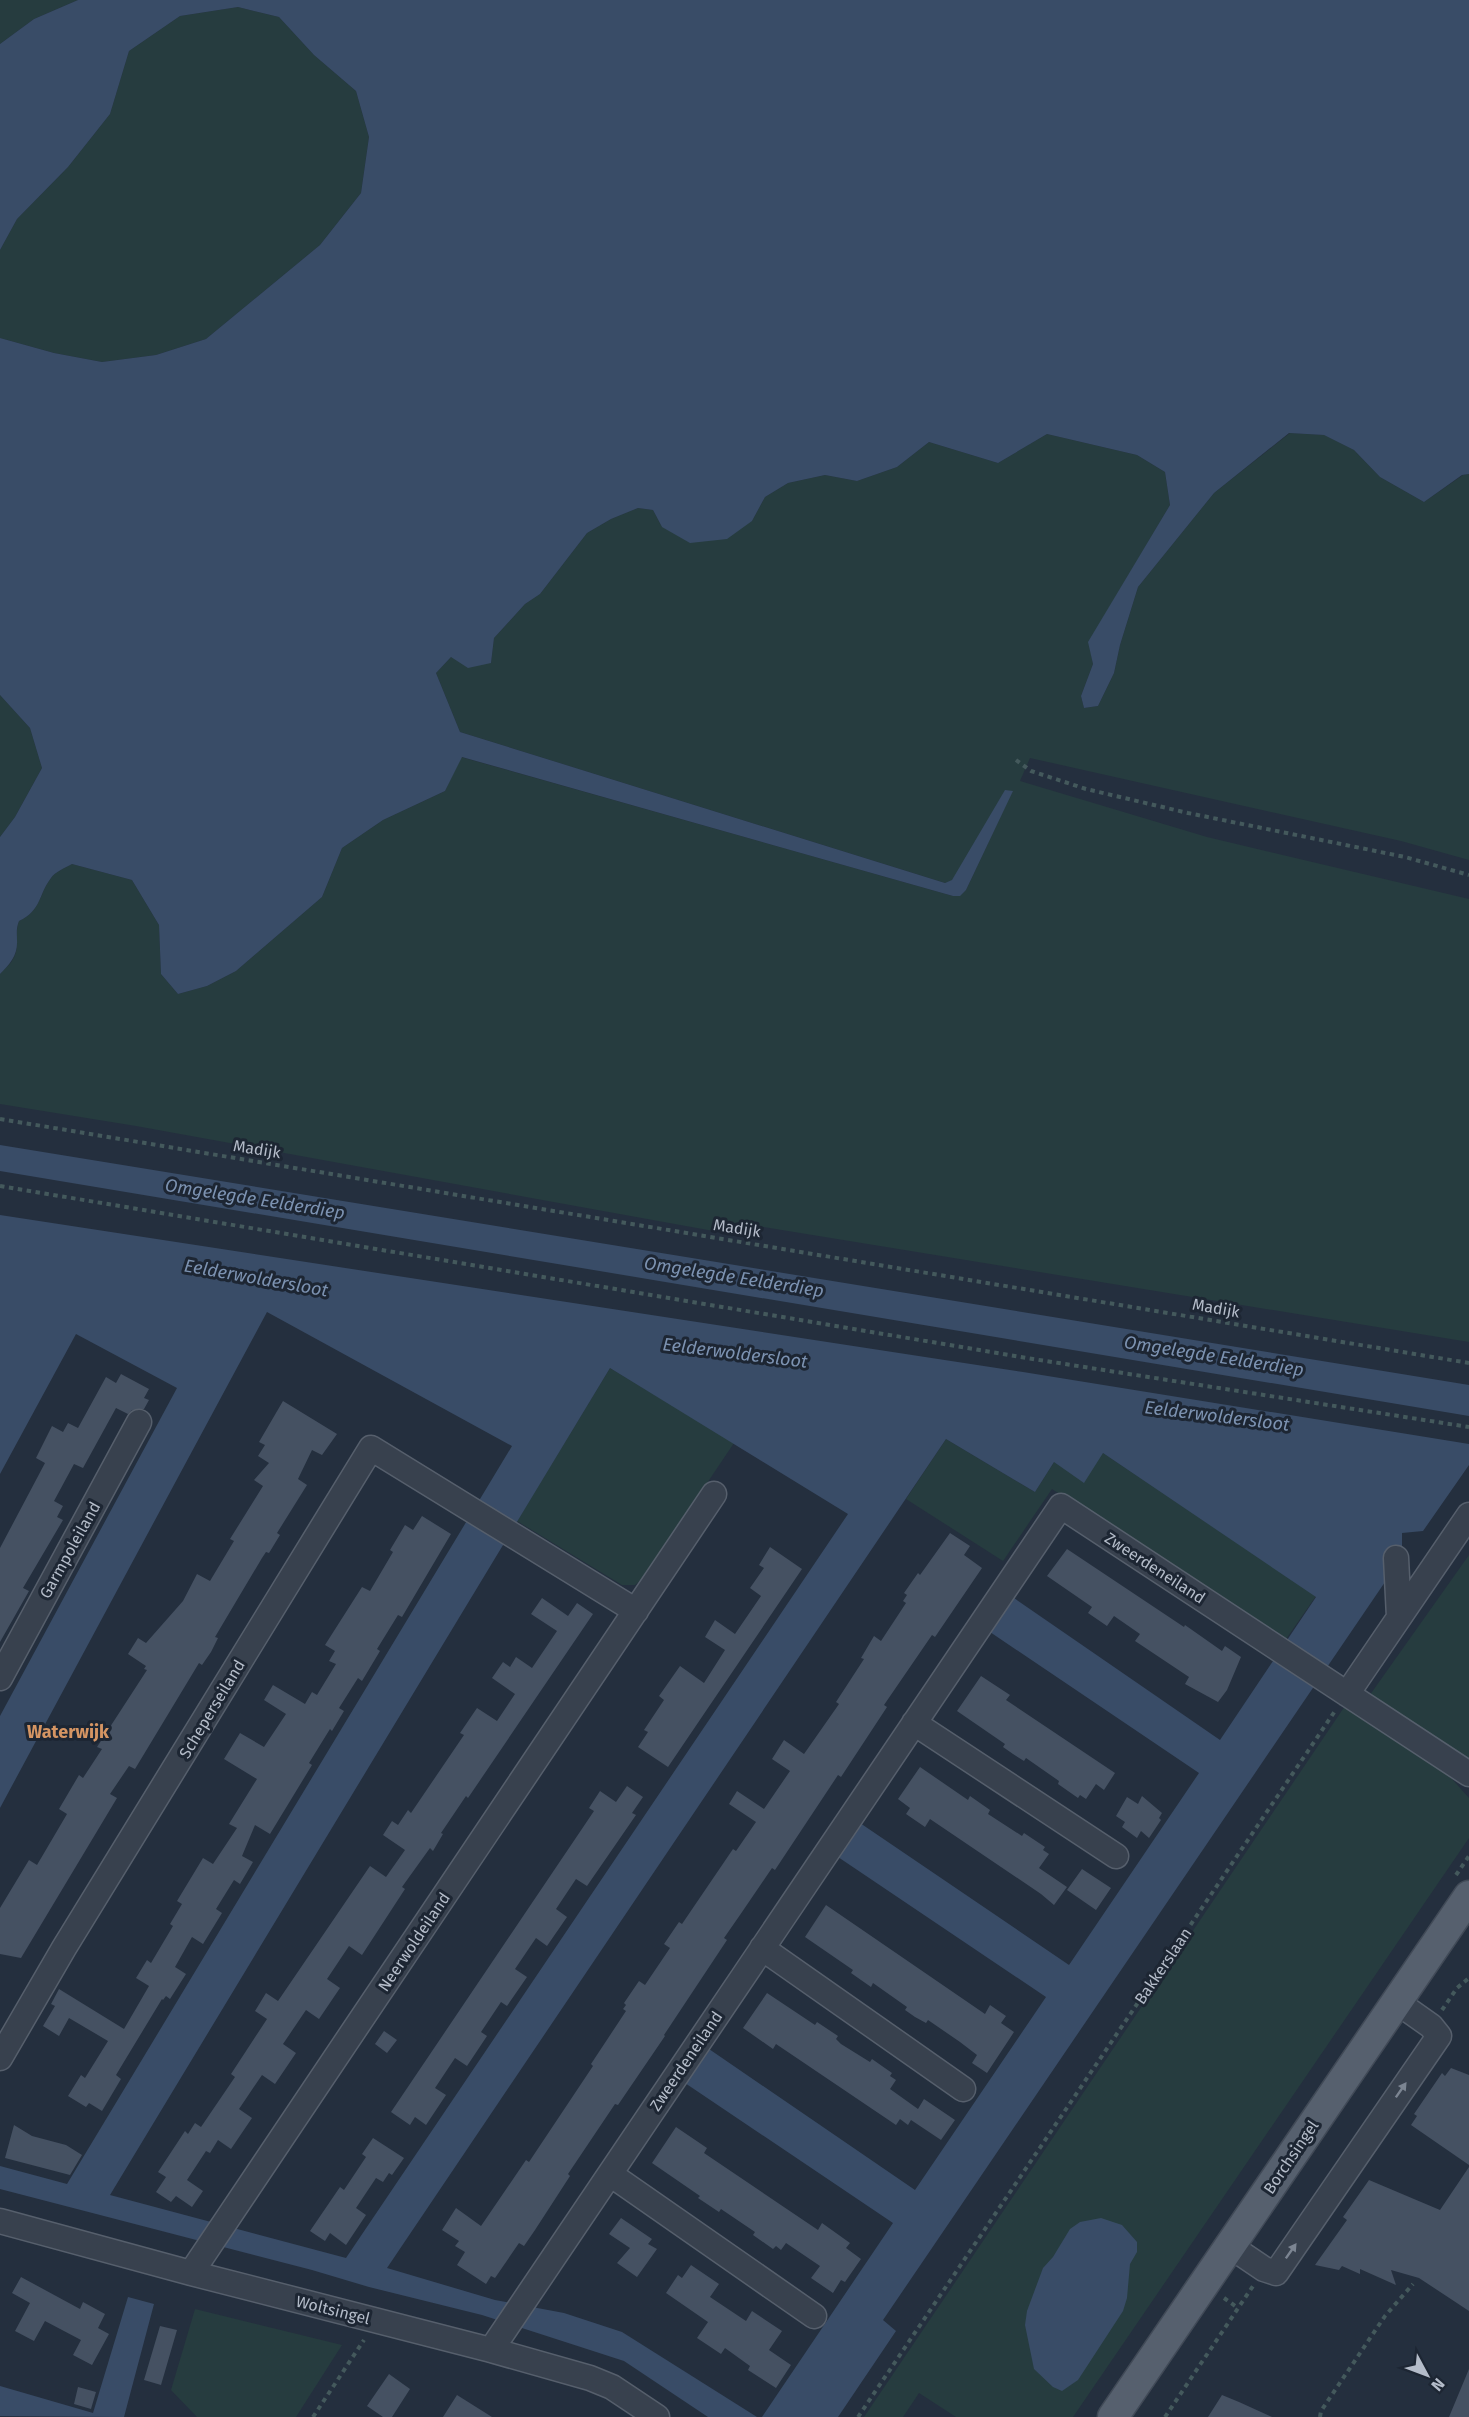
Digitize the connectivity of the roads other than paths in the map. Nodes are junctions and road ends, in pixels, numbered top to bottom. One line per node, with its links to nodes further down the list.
1 (139, 1422): 7 (street, Garmpoleiland)
2 (714, 1494): 5 (street, Neerwoldeiland)
3 (1469, 1515): 6 (street)
4 (1396, 1558): 6 (street)
5 (636, 1611): 16 (street, Scheperseiland); 21 (street, Neerwoldeiland)
6 (1399, 1617): 8 (street)
7 (0, 1678)
8 (1338, 1687): 9 (street, Zweerdeneiland); 10 (street, Zweerdeneiland)
9 (914, 1723): 11 (street); 14 (street, Zweerdeneiland)
10 (1469, 1774)
11 (1116, 1856)
12 (1469, 1896): 15 (main road, Borchsingel)
13 (1469, 1928): 15 (main road, Borchsingel)
14 (762, 1948): 17 (street); 18 (street, Zweerdeneiland)
15 (1405, 2007): 20 (main road, Borchsingel)
16 (0, 2058)
17 (963, 2089)
18 (610, 2174): 22 (street); 23 (street, Zweerdeneiland)
19 (0, 2221): 21 (street, Woltsingel)
20 (1238, 2251): 25 (main road, Borchsingel); 26 (main road, Borchsingel)
21 (191, 2273): 23 (street, Woltsingel)
22 (814, 2316)
23 (491, 2350): 24 (street, Woltsingel)
24 (657, 2417)
25 (1113, 2417)
26 (1134, 2417)

